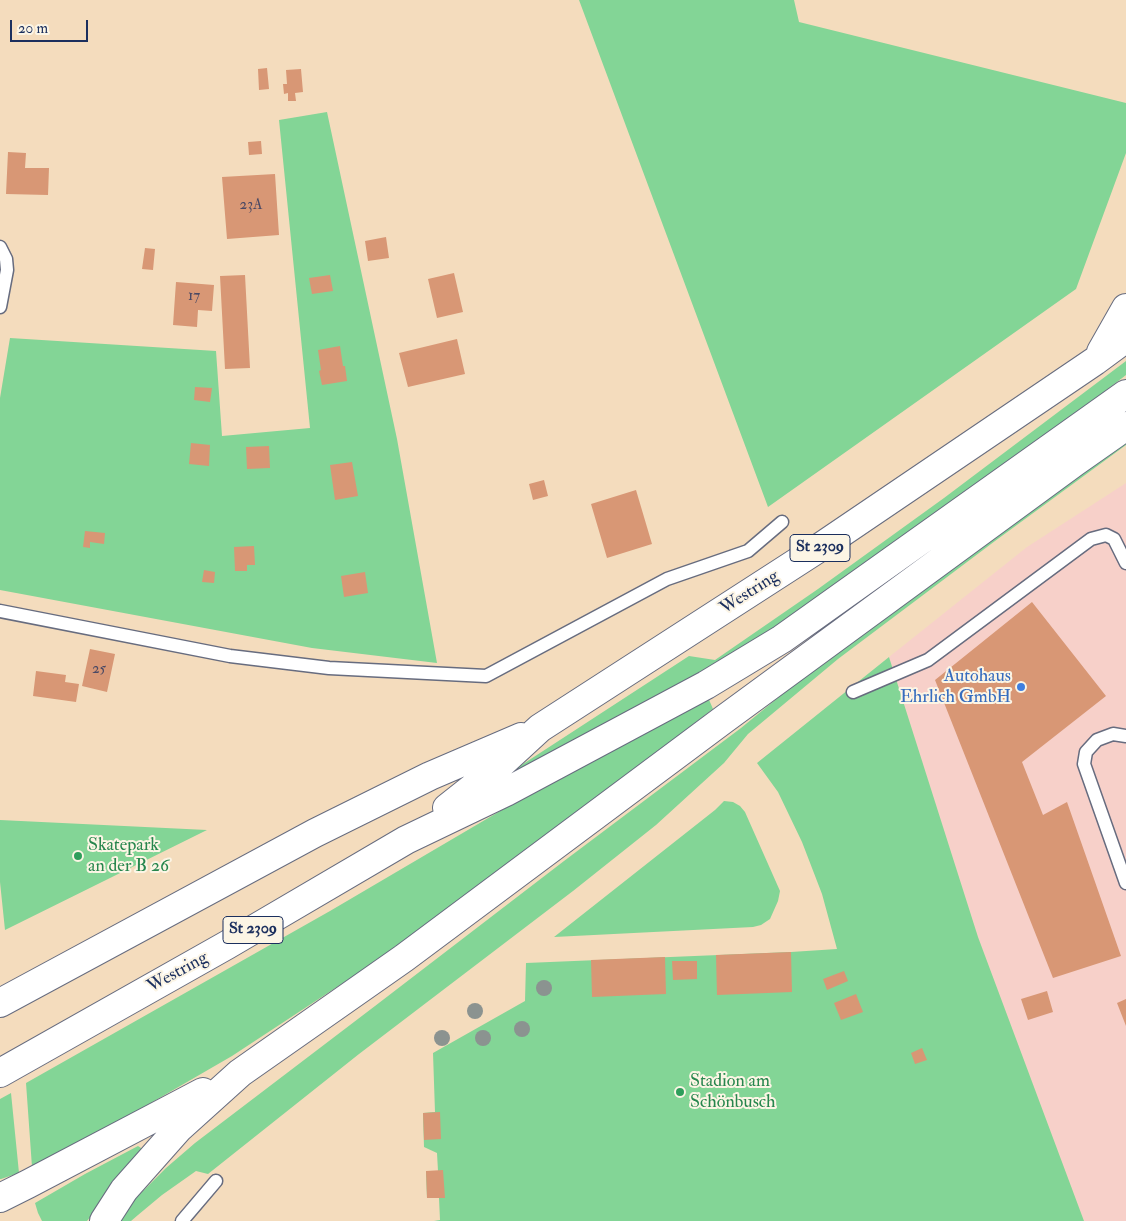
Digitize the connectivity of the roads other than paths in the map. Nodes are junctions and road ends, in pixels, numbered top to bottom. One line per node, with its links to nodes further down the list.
1 (0, 247): 2 (lane)
2 (0, 307)
3 (1126, 308): 5 (highway)
4 (1126, 338): 5 (highway, Westring / St 2309)
5 (1095, 361): 14 (highway, Westring / St 2309)
6 (1126, 394): 16 (highway, Westring / St 2309)
7 (1126, 400): 9 (highway)
8 (1126, 426): 9 (highway)
9 (1075, 462): 20 (highway)
10 (782, 522): 12 (lane)
11 (1126, 564): 13 (lane)
12 (0, 611)
13 (853, 692)
14 (540, 728): 16 (highway, Westring / St 2309); 18 (highway)
15 (1126, 736): 17 (lane)
16 (406, 840): 19 (highway, Westring / St 2309)
17 (1126, 883)
18 (6, 995)
19 (0, 1073)
20 (240, 1073): 22 (highway); 23 (highway)
21 (216, 1181): 24 (lane)
22 (0, 1198)
23 (104, 1221)
24 (182, 1221)

